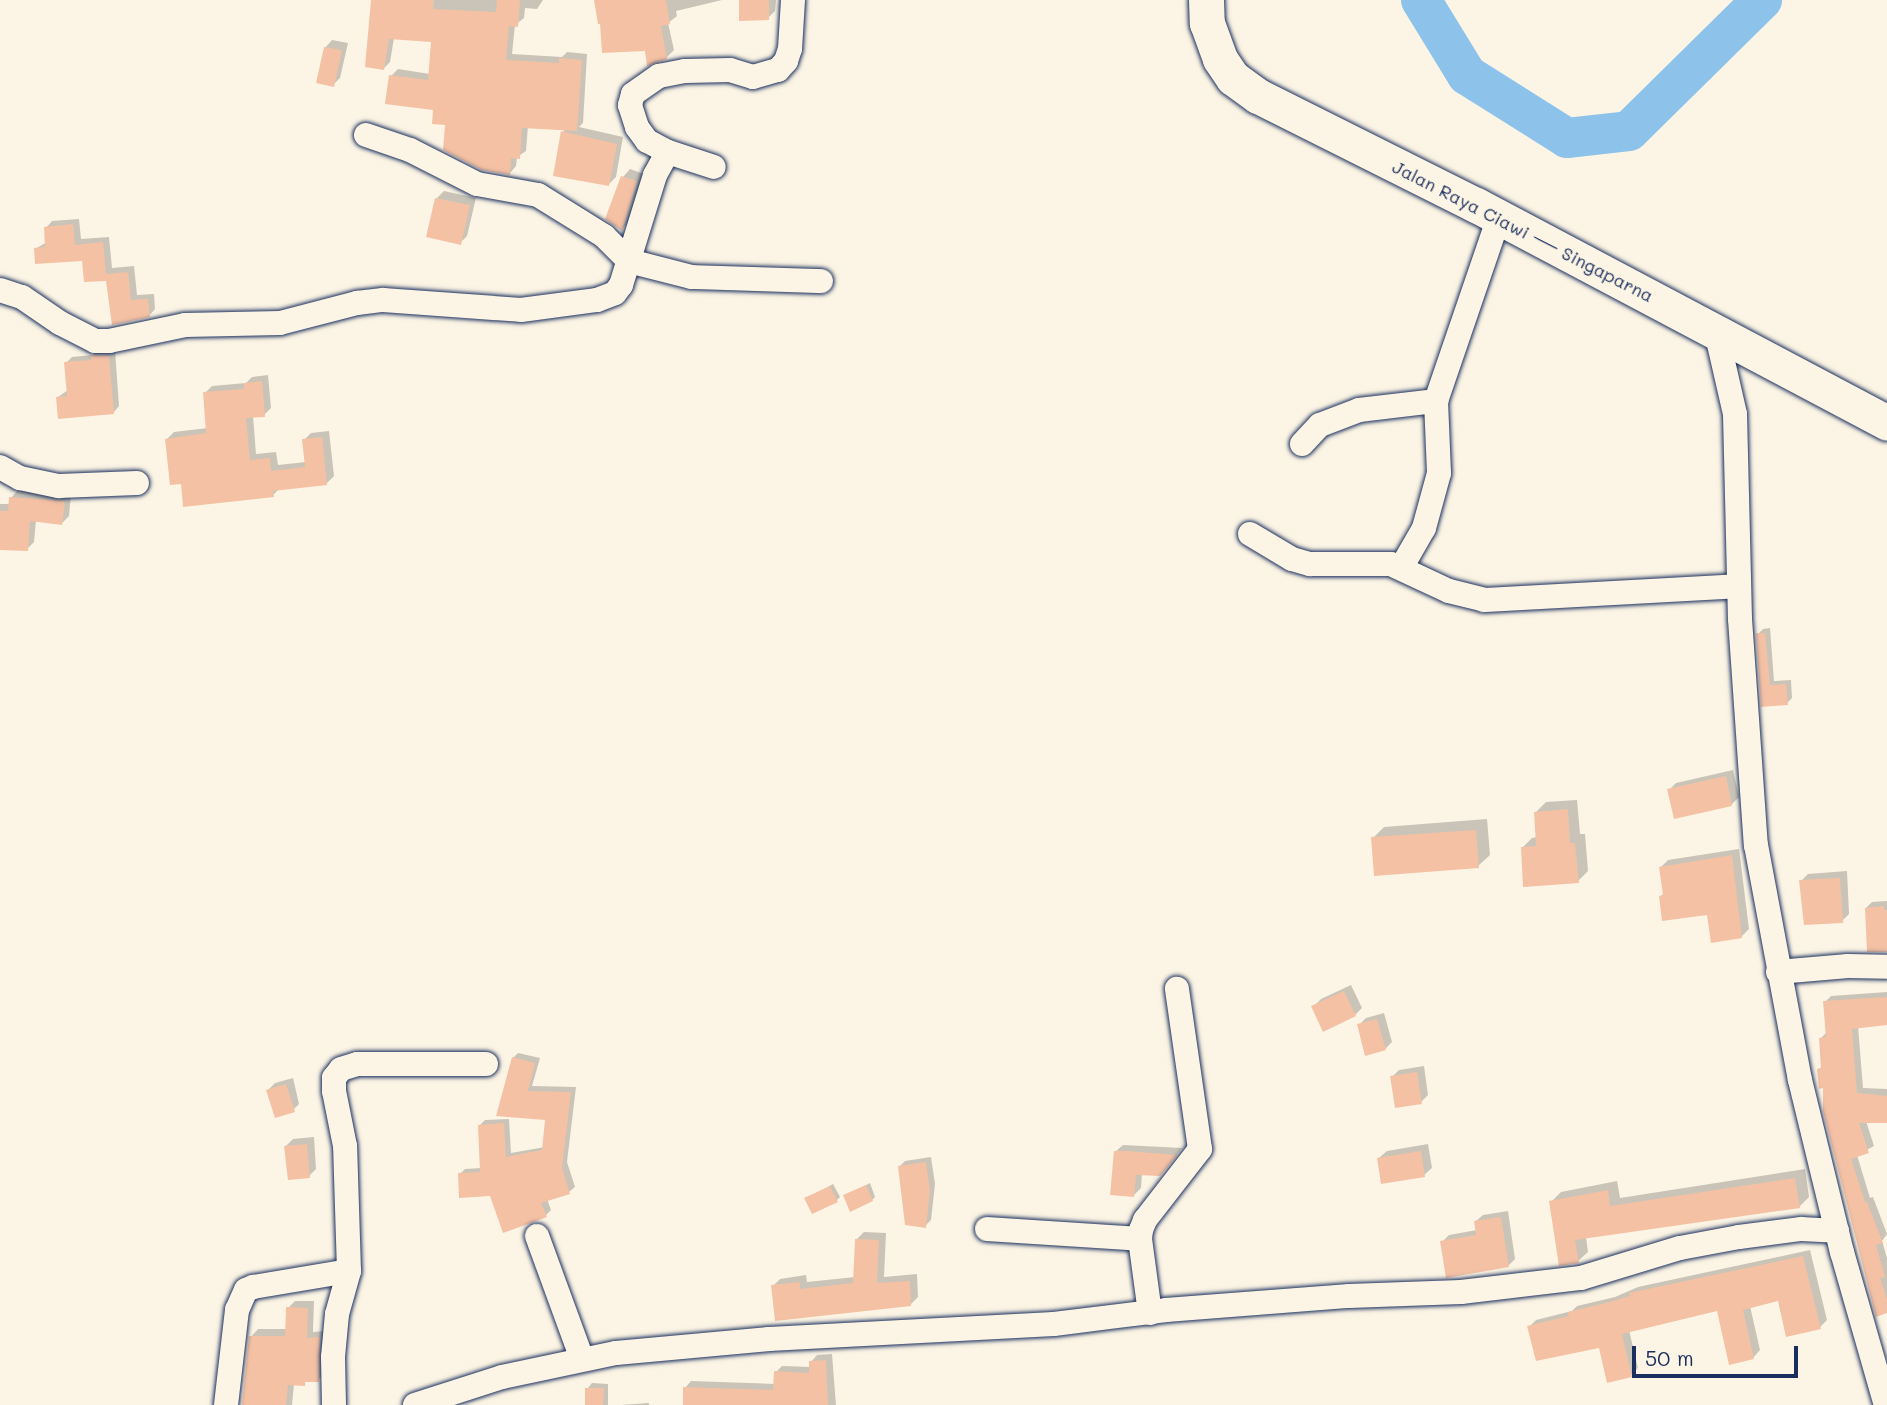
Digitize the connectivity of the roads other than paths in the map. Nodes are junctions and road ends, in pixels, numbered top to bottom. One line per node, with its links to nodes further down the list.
1 (793, 0): 4 (street)
2 (1206, 0): 6 (main road, Jalan Raya Ciawi — Singaparna)
3 (366, 135): 7 (street)
4 (668, 152): 5 (street); 7 (street)
5 (714, 167)
6 (1499, 217): 10 (main road, Jalan Raya Ciawi — Singaparna); 11 (street)
7 (629, 261): 8 (street); 9 (street)
8 (821, 281)
9 (0, 290)
10 (1716, 331): 12 (main road, Jalan Raya Ciawi — Singaparna); 18 (street)
11 (1436, 401): 13 (street); 17 (street)
12 (1887, 423)
13 (1302, 444)
14 (0, 467): 15 (street)
15 (137, 483)
16 (1250, 534): 17 (street)
17 (1401, 568): 18 (street)
18 (1739, 586): 20 (street)
19 (1887, 967): 20 (street)
20 (1778, 972): 24 (street)
21 (1177, 989): 26 (street)
22 (485, 1064): 27 (street)
23 (987, 1229): 26 (street)
24 (1837, 1231): 28 (street); 33 (street)
25 (537, 1236): 29 (street)
26 (1140, 1239): 28 (street)
27 (349, 1271): 30 (street); 31 (street)
28 (1150, 1313): 29 (street)
29 (582, 1359): 32 (street)
30 (226, 1405)
31 (334, 1405)
32 (415, 1405)
33 (1886, 1405)

